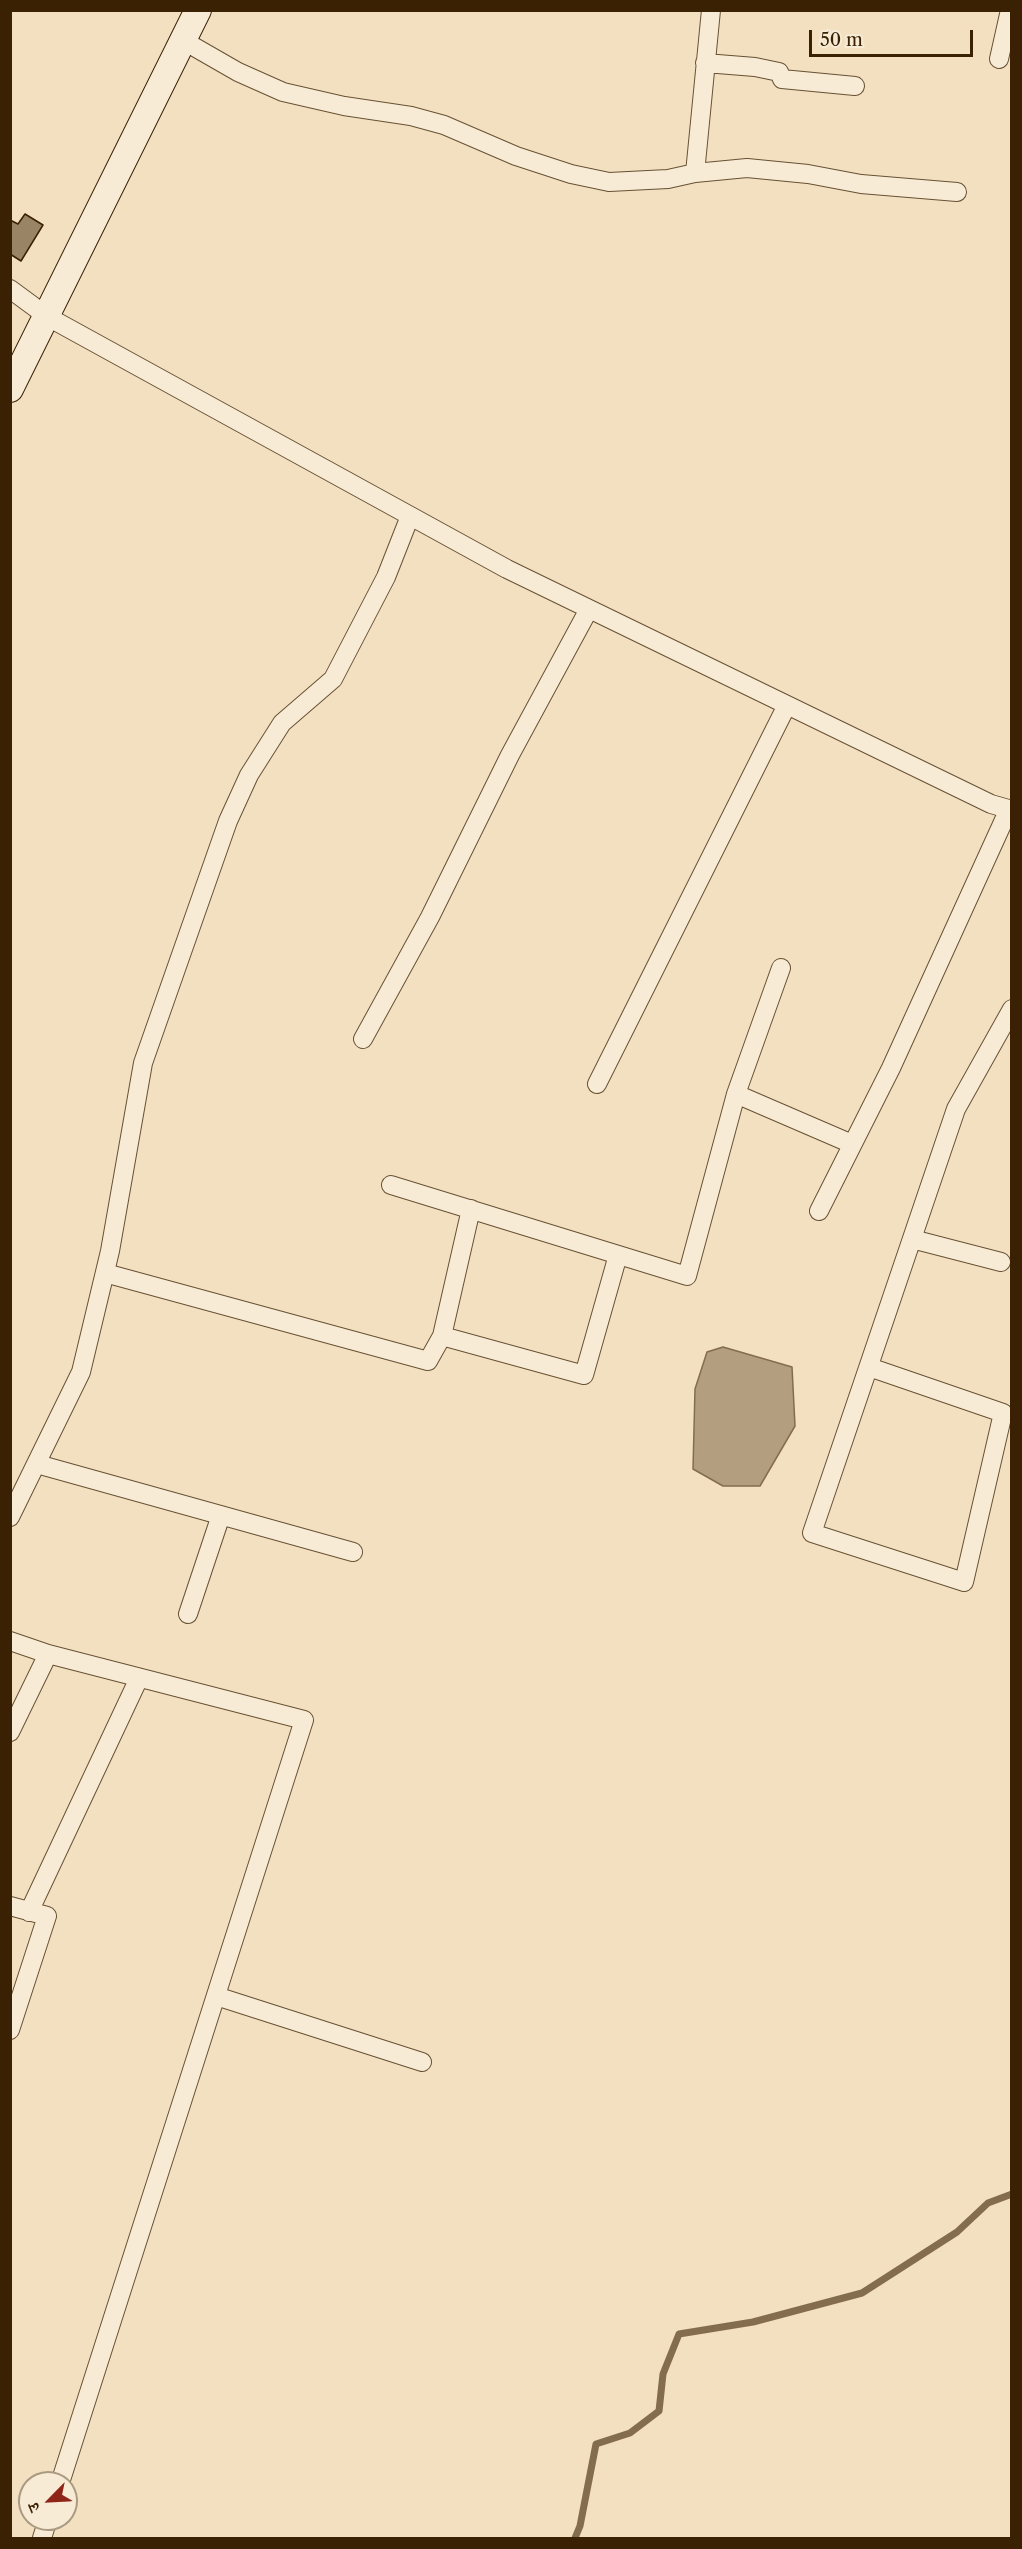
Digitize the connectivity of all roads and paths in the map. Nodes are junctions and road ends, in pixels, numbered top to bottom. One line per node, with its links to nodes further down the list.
1 (198, 10): 4 (main road)
2 (711, 10): 6 (street)
3 (1010, 10): 5 (street)
4 (184, 41): 8 (street); 11 (main road)
5 (999, 59)
6 (705, 63): 7 (street); 8 (street)
7 (855, 86)
8 (695, 173): 9 (street)
9 (957, 192)
10 (10, 288): 11 (street)
11 (48, 317): 12 (main road); 13 (street)
12 (10, 389)
13 (410, 516): 14 (street); 29 (street)
14 (589, 609): 15 (street); 19 (street)
15 (787, 705): 16 (street); 20 (street)
16 (1010, 809): 22 (street)
17 (781, 968): 21 (street)
18 (1011, 1009): 26 (street)
19 (363, 1039)
20 (597, 1084)
21 (736, 1094): 22 (street); 27 (street)
22 (852, 1144): 25 (street)
23 (392, 1185): 24 (street)
24 (471, 1209): 27 (street); 30 (street)
25 (819, 1211)
26 (912, 1239): 28 (street); 31 (street)
27 (618, 1255): 30 (street)
28 (1001, 1262)
29 (105, 1273): 30 (street); 32 (street)
30 (442, 1336)
31 (868, 1367): 31 (street)
32 (37, 1464): 33 (street); 34 (street)
33 (221, 1515): 35 (street); 36 (street)
34 (10, 1517)
35 (353, 1552)
36 (188, 1614)
37 (10, 1641): 38 (street)
38 (48, 1654): 39 (street); 40 (street)
39 (139, 1678): 42 (street); 43 (street)
40 (10, 1732)
41 (10, 1906): 42 (street)
42 (29, 1912): 44 (street)
43 (216, 1996): 45 (street); 46 (street)
44 (10, 2030)
45 (422, 2062)
46 (64, 2471)

